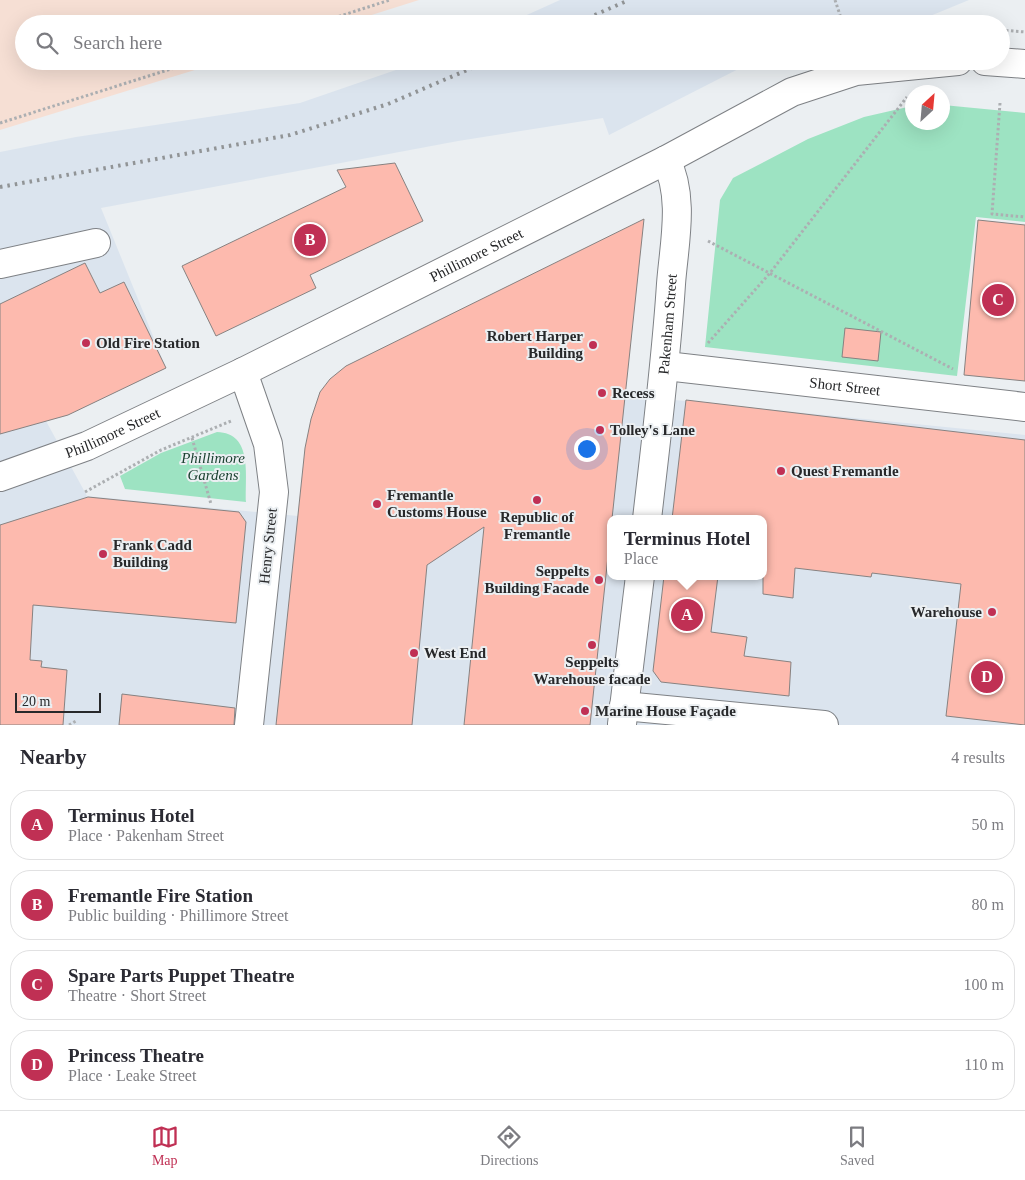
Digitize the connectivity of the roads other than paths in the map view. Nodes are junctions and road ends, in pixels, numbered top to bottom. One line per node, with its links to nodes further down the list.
1 (1010, 63): 2 (street)
2 (1025, 64)
3 (866, 70): 4 (street, Phillimore Street)
4 (666, 160): 7 (street, Pakenham Street); 8 (street, Phillimore Street)
5 (96, 242): 6 (street)
6 (0, 264)
7 (666, 366): 9 (street, Short Street); 11 (street, Pakenham Street)
8 (243, 372): 10 (street, Phillimore Street); 14 (street, Henry Street)
9 (1025, 407)
10 (0, 477)
11 (647, 515)
12 (640, 580): 13 (street)
13 (623, 716): 15 (street)
14 (249, 725)
15 (824, 725)

